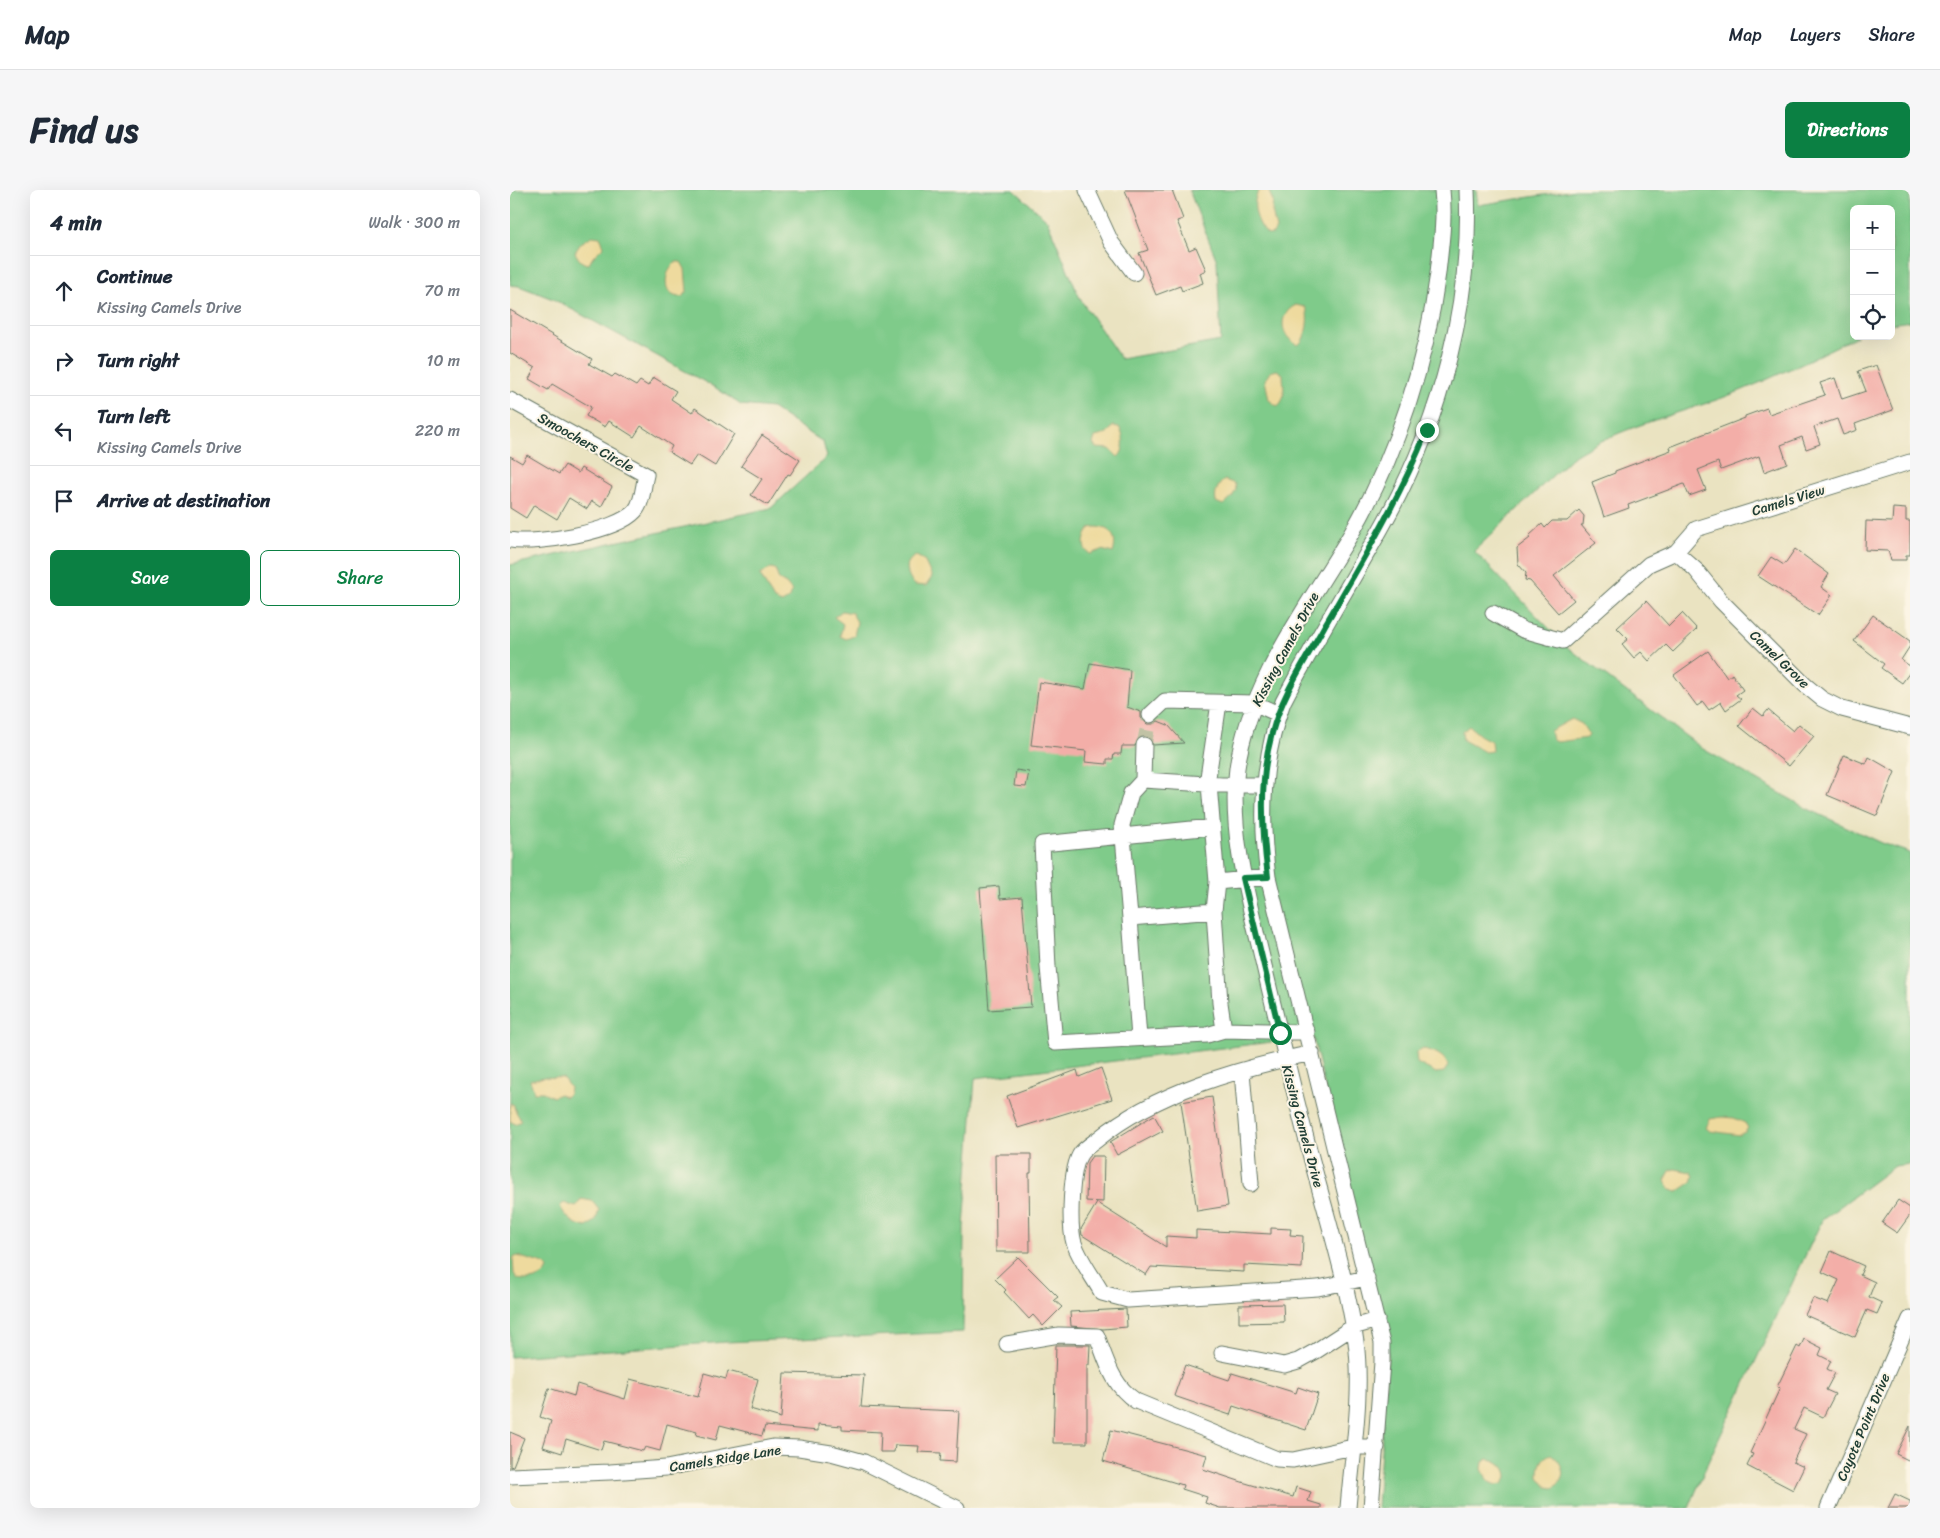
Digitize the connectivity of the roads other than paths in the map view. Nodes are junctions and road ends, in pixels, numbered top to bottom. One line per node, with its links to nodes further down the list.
1 (1087, 190): 4 (street)
2 (1442, 190): 11 (street, Kissing Camels Drive)
3 (1467, 190): 13 (street, Kissing Camels Drive)
4 (1134, 272)
5 (510, 400): 7 (street, Smoochers Circle)
6 (1910, 462): 8 (street, Camels View)
7 (510, 540)
8 (1676, 552): 9 (street); 14 (street, Camel Grove)
9 (1493, 613)
10 (1219, 703): 11 (street); 12 (street); 17 (street)
11 (1254, 703): 13 (street); 19 (street, Kissing Camels Drive)
12 (1150, 714)
13 (1278, 714): 18 (street, Kissing Camels Drive)
14 (1910, 726)
15 (1144, 745): 16 (street)
16 (1143, 780): 17 (street); 21 (street)
17 (1208, 784): 19 (street); 20 (street)
18 (1264, 785): 19 (street); 22 (street, Kissing Camels Drive)
19 (1236, 786): 23 (street, Kissing Camels Drive)
20 (1212, 827): 21 (street); 24 (street)
21 (1123, 835): 26 (street); 30 (street)
22 (1268, 877): 23 (street); 28 (street, Kissing Camels Drive)
23 (1243, 878): 24 (street); 29 (street, Kissing Camels Drive)
24 (1217, 882): 25 (street)
25 (1214, 911): 26 (street); 27 (street)
26 (1130, 918): 30 (street)
27 (1224, 1030): 29 (street); 30 (street)
28 (1307, 1032): 29 (street); 31 (street, Kissing Camels Drive)
29 (1280, 1033): 32 (street, Kissing Camels Drive)
30 (1139, 1038)
31 (1312, 1053): 32 (street); 35 (street, Kissing Camels Drive)
32 (1286, 1058): 33 (street); 36 (street, Kissing Camels Drive)
33 (1242, 1071): 34 (street); 36 (street)
34 (1252, 1184)
35 (1367, 1278): 36 (street); 38 (street, Kissing Camels Drive)
36 (1344, 1283): 39 (street, Kissing Camels Drive)
37 (1910, 1319): 48 (street, Coyote Point Drive)
38 (1377, 1320): 39 (street); 43 (street, Kissing Camels Drive)
39 (1353, 1328): 41 (street); 42 (street, Kissing Camels Drive)
40 (1007, 1344): 42 (street)
41 (1222, 1353)
42 (1353, 1447): 43 (street); 46 (street, Kissing Camels Drive)
43 (1377, 1447): 47 (street, Kissing Camels Drive)
44 (510, 1476): 45 (street, Camels Ridge Lane)
45 (957, 1508)
46 (1348, 1508)
47 (1371, 1508)
48 (1828, 1508)

